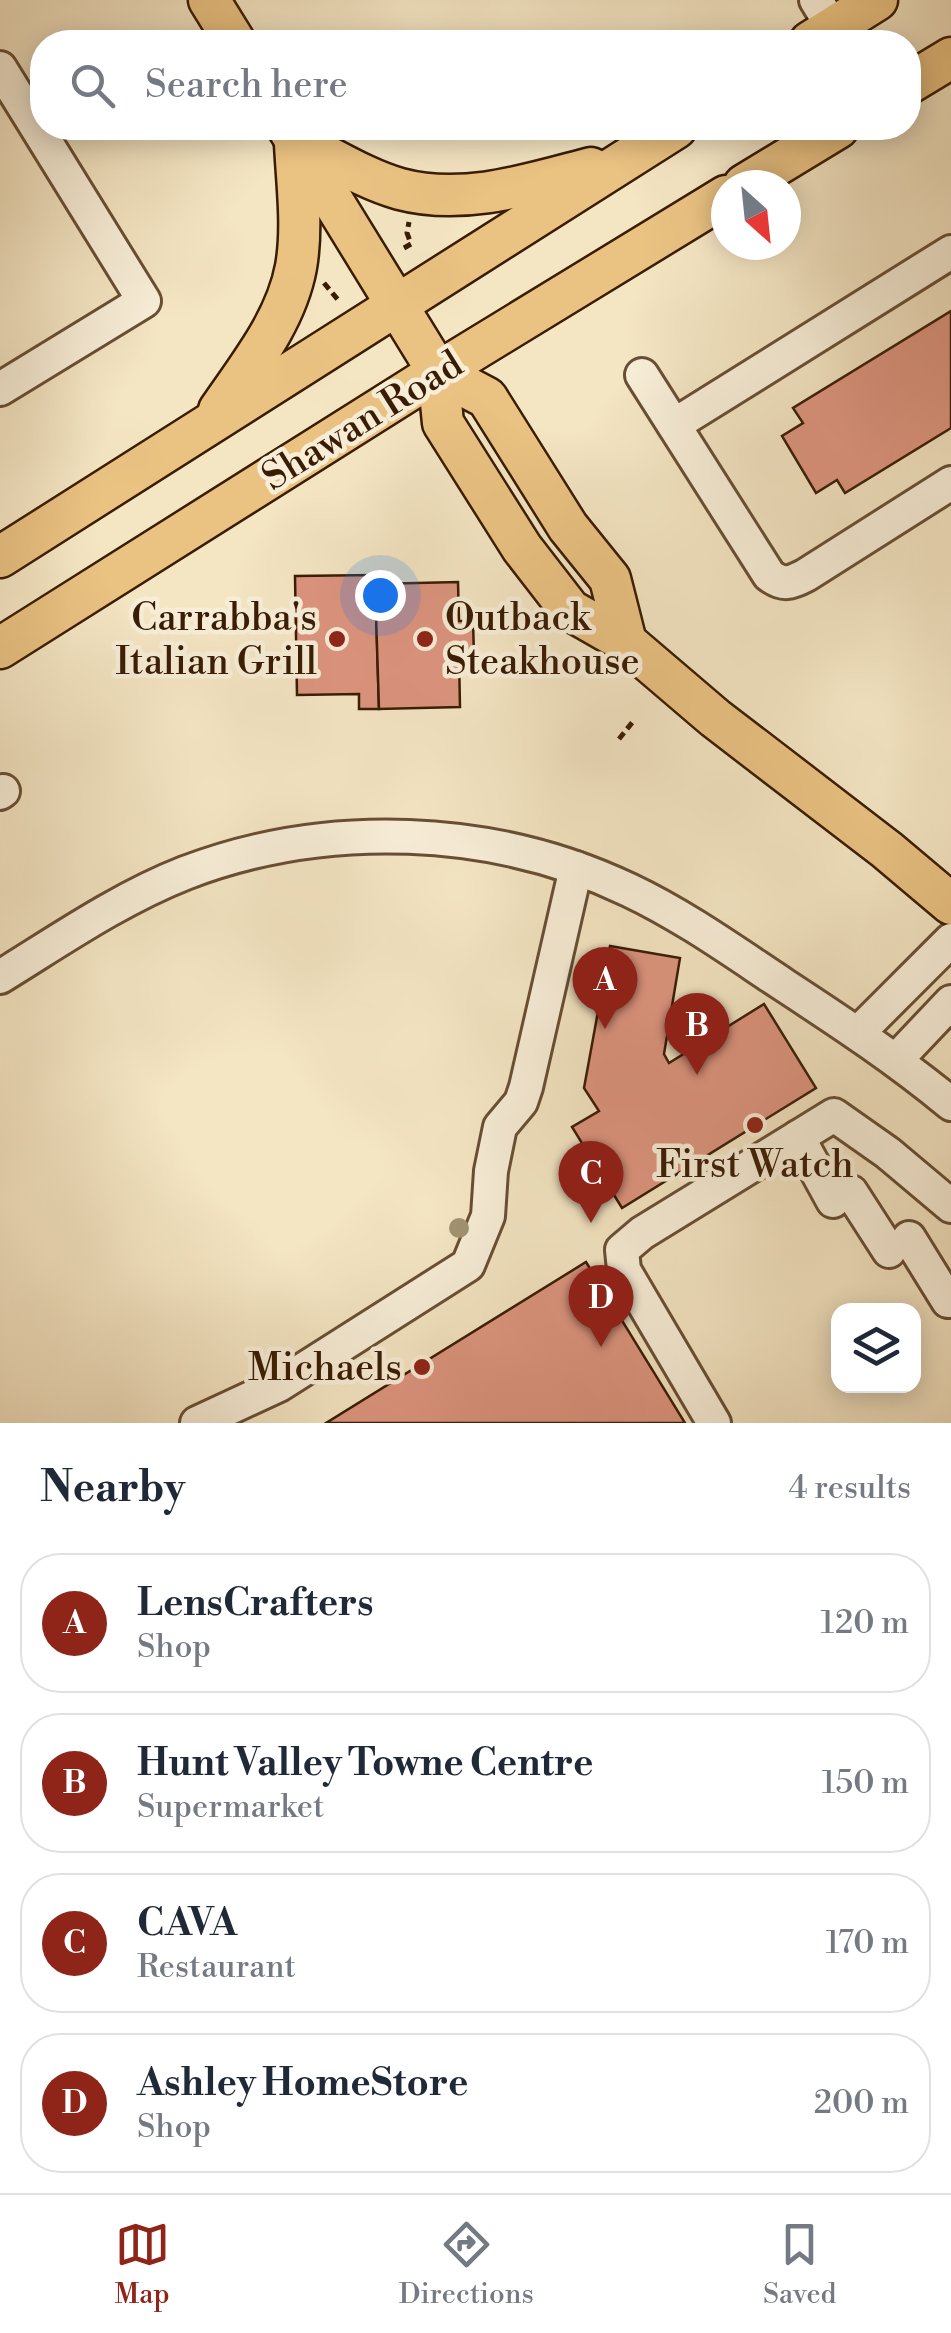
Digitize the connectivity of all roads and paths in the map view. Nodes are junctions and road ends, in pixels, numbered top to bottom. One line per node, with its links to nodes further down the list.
1 (209, 0): 4 (main road)
2 (877, 0): 3 (main road)
3 (820, 23)
4 (228, 30)
5 (951, 58): 7 (main road)
6 (0, 68): 8 (lane)
7 (921, 76)
8 (30, 117)
9 (44, 140): 24 (lane)
10 (292, 140): 25 (main road)
11 (296, 140): 21 (main road)
12 (303, 140): 15 (main road)
13 (657, 140): 15 (main road, Shawan Road)
14 (818, 140): 16 (main road)
15 (628, 158): 21 (main road, Shawan Road)
16 (769, 170)
17 (711, 205): 22 (main road, Shawan Road)
18 (411, 214): 19 (path)
19 (404, 248)
20 (951, 252): 26 (lane)
21 (396, 304): 22 (main road); 25 (main road, Shawan Road)
22 (438, 372): 29 (main road, Shawan Road); 33 (main road)
23 (642, 375): 26 (lane)
24 (0, 388)
25 (210, 423): 28 (main road, Shawan Road)
26 (674, 426): 27 (lane)
27 (951, 483)
28 (0, 557)
29 (0, 648)
30 (635, 719): 31 (path)
31 (620, 739)
32 (576, 868): 35 (lane); 37 (lane); 43 (lane)
33 (951, 904)
34 (951, 940): 37 (lane)
35 (0, 977)
36 (951, 1002): 38 (lane)
37 (858, 1033): 38 (lane)
38 (897, 1059): 39 (lane)
39 (951, 1104)
40 (798, 1138): 41 (lane); 42 (lane); 44 (lane)
41 (951, 1206)
42 (948, 1300)
43 (196, 1423)
44 (714, 1423)

